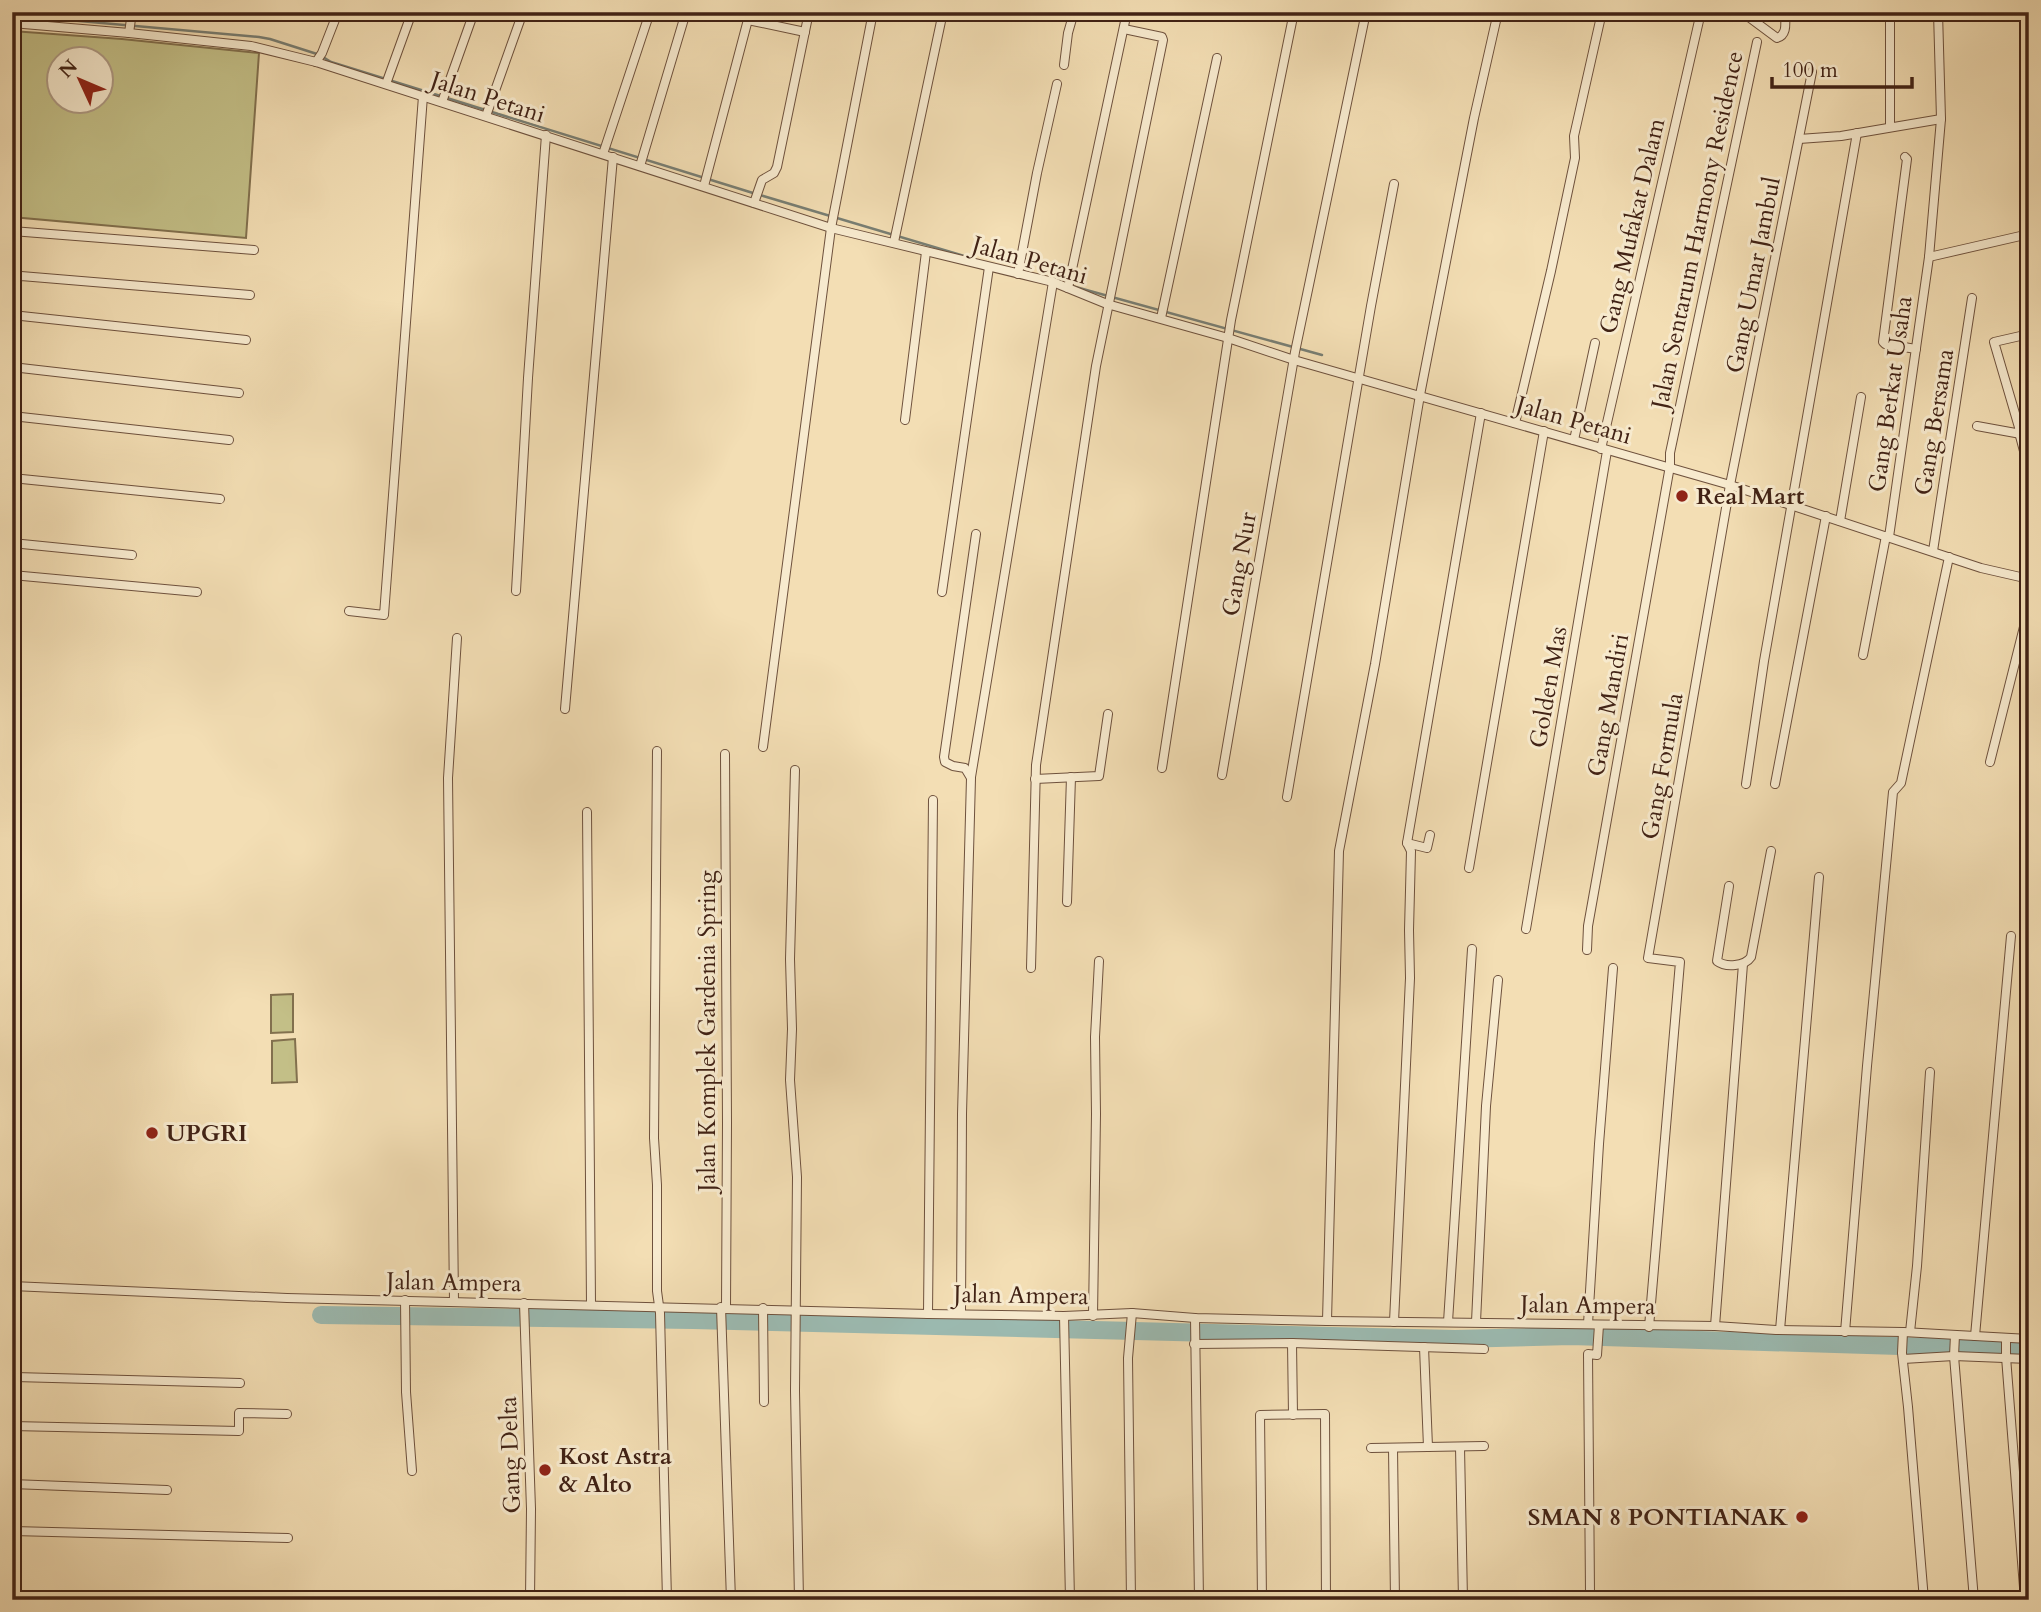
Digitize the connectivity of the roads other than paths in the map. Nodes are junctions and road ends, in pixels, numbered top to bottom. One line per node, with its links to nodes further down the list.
1 (131, 12): 25 (street)
2 (338, 12): 30 (street)
3 (412, 12): 34 (street)
4 (474, 12): 36 (street)
5 (523, 12): 37 (street)
6 (650, 12): 43 (street)
7 (686, 12): 45 (street)
8 (809, 12): 27 (street)
9 (873, 12): 49 (street)
10 (943, 12): 52 (street)
11 (1074, 12): 31 (street)
12 (1127, 12): 26 (street)
13 (1294, 12): 67 (street)
14 (1366, 12): 71 (street, Gang Nur)
15 (1498, 12): 75 (street)
16 (1602, 12): 80 (street)
17 (1701, 12): 86 (street, Gang Mufakat Dalam)
18 (1742, 12): 19 (street)
19 (1785, 12)
20 (1919, 12): 22 (street)
21 (1938, 12): 38 (street, Gang Berkat Usaha)
22 (1890, 14): 39 (street)
23 (749, 16): 27 (street); 46 (street)
24 (12, 23): 25 (street, Jalan Petani)
25 (129, 28): 30 (street, Jalan Petani)
26 (1124, 29): 59 (street); 63 (street)
27 (805, 32): 48 (street)
28 (1757, 42): 87 (street, Jalan Sentarum Harmony Residence)
29 (1217, 58): 64 (street)
30 (318, 59): 34 (street, Jalan Petani)
31 (1064, 65)
32 (1812, 72): 42 (street, Gang Umar Jambul)
33 (1057, 84): 57 (street)
34 (386, 85): 35 (street, Jalan Petani)
35 (423, 96): 36 (street, Jalan Petani); 108 (street)
36 (443, 102): 37 (street, Jalan Petani)
37 (486, 116): 41 (street, Jalan Petani)
38 (1941, 119): 39 (street); 55 (street, Gang Berkat Usaha)
39 (1890, 127): 40 (street)
40 (1857, 133): 42 (street); 92 (street)
41 (545, 135): 43 (street, Jalan Petani); 104 (street)
42 (1799, 139): 90 (street, Gang Umar Jambul)
43 (607, 151): 45 (street, Jalan Petani); 111 (street)
44 (1905, 156): 70 (street)
45 (642, 159): 46 (street, Jalan Petani)
46 (704, 184): 48 (street, Jalan Petani)
47 (1394, 184): 73 (street)
48 (755, 200): 49 (street, Jalan Petani)
49 (831, 226): 52 (street, Jalan Petani); 113 (street)
50 (12, 231): 53 (street)
51 (2029, 234): 55 (street)
52 (895, 240): 54 (street, Jalan Petani)
53 (254, 250)
54 (926, 252): 56 (street, Jalan Petani); 79 (street)
55 (1929, 257): 70 (street, Gang Berkat Usaha)
56 (989, 267): 57 (street, Jalan Petani); 106 (street)
57 (1018, 274): 58 (street, Jalan Petani)
58 (1053, 282): 59 (street, Jalan Petani); 121 (street)
59 (1069, 284): 63 (street, Jalan Petani)
60 (12, 291): 61 (street)
61 (250, 295)
62 (1972, 298): 98 (street, Gang Bersama)
63 (1107, 304): 64 (street, Jalan Petani); 122 (street)
64 (1163, 312): 67 (street, Jalan Petani)
65 (12, 315): 68 (street)
66 (2029, 334): 83 (street)
67 (1229, 335): 71 (street, Jalan Petani); 117 (street)
68 (246, 340)
69 (1595, 343): 85 (street)
70 (1916, 349): 96 (street, Gang Berkat Usaha)
71 (1295, 356): 73 (street, Jalan Petani); 119 (street, Gang Nur)
72 (12, 368): 74 (street)
73 (1359, 378): 75 (street, Jalan Petani); 125 (street)
74 (239, 393)
75 (1420, 395): 77 (street, Jalan Petani); 159 (street)
76 (1861, 397): 94 (street)
77 (1480, 413): 80 (street, Jalan Petani); 129 (street)
78 (12, 416): 84 (street)
79 (905, 420)
80 (1515, 422): 82 (street, Jalan Petani)
81 (1977, 426): 83 (street)
82 (1544, 431): 85 (street, Jalan Petani); 131 (street)
83 (2023, 435): 88 (street)
84 (229, 440)
85 (1574, 440): 86 (street, Jalan Petani)
86 (1604, 450): 87 (street, Jalan Petani); 135 (street, Golden Mas)
87 (1670, 466): 90 (street, Jalan Petani); 138 (street, Gang Mandiri)
88 (2029, 470)
89 (12, 478): 91 (street)
90 (1730, 485): 92 (street, Jalan Petani); 103 (street, Gang Umar Jambul)
91 (220, 499)
92 (1791, 505): 93 (street, Jalan Petani); 123 (street)
93 (1826, 516): 94 (street, Jalan Petani); 124 (street)
94 (1840, 521): 96 (street, Jalan Petani)
95 (976, 534): 121 (street)
96 (1887, 536): 98 (street, Jalan Petani); 110 (street, Gang Berkat Usaha)
97 (12, 543): 99 (street)
98 (1933, 551): 100 (street, Jalan Petani)
99 (132, 555)
100 (1949, 557): 102 (street, Jalan Petani); 169 (street)
101 (12, 575): 105 (street)
102 (2029, 579)
103 (1714, 581): 164 (street, Gang Formula)
104 (516, 591)
105 (197, 592)
106 (942, 592)
107 (2029, 607): 116 (street)
108 (349, 611)
109 (457, 638): 146 (street)
110 (1863, 655)
111 (565, 709)
112 (1108, 715): 120 (street)
113 (763, 747)
114 (657, 751): 151 (street)
115 (726, 754): 150 (street, Jalan Komplek Gardenia Spring)
116 (1990, 762)
117 (1162, 768)
118 (795, 770): 153 (street)
119 (1222, 775)
120 (1071, 777): 122 (street); 134 (street)
121 (971, 778): 155 (street)
122 (1035, 779): 141 (street)
123 (1746, 784)
124 (1774, 784)
125 (1287, 797)
126 (933, 800): 154 (street)
127 (587, 812): 148 (street)
128 (1430, 835): 129 (street)
129 (1407, 843): 160 (street)
130 (1771, 851): 140 (street)
131 (1469, 868)
132 (1819, 877): 167 (street)
133 (1729, 886): 140 (street)
134 (1067, 902)
135 (1526, 929)
136 (2011, 936): 171 (street)
137 (1472, 949): 161 (street)
138 (1587, 950)
139 (1099, 961): 156 (street)
140 (1743, 964): 165 (street)
141 (1031, 968)
142 (1613, 968): 163 (street)
143 (1498, 980): 162 (street)
144 (1930, 1072): 170 (street)
145 (12, 1286): 147 (street, Jalan Ampera)
146 (454, 1301): 147 (street, Jalan Ampera); 149 (street, Jalan Ampera)
147 (405, 1303): 191 (street)
148 (591, 1304): 149 (street, Jalan Ampera); 151 (street, Jalan Ampera)
149 (525, 1306): 199 (street, Gang Delta)
150 (723, 1307): 151 (street, Jalan Ampera); 152 (street, Jalan Ampera); 201 (street, Jalan Komplek Gardenia Spring)
151 (659, 1309): 200 (street)
152 (763, 1312): 153 (street, Jalan Ampera); 182 (street)
153 (796, 1312): 154 (street, Jalan Ampera); 202 (street)
154 (928, 1314): 155 (street, Jalan Ampera)
155 (961, 1314): 158 (street, Jalan Ampera)
156 (1093, 1316): 157 (street, Jalan Ampera); 158 (street, Jalan Ampera)
157 (1132, 1317): 168 (street, Jalan Ampera); 204 (street)
158 (1064, 1320): 203 (street)
159 (1327, 1321): 160 (street, Jalan Ampera); 168 (street, Jalan Ampera)
160 (1394, 1322): 161 (street, Jalan Ampera)
161 (1448, 1322): 162 (street, Jalan Ampera)
162 (1476, 1322): 163 (street, Jalan Ampera)
163 (1588, 1324): 166 (street, Jalan Ampera)
164 (1649, 1326): 165 (street, Jalan Ampera); 166 (street, Jalan Ampera)
165 (1715, 1326): 167 (street, Jalan Ampera)
166 (1599, 1328): 198 (street)
167 (1780, 1330): 169 (street, Jalan Ampera)
168 (1194, 1331): 173 (street); 205 (street)
169 (1845, 1332): 170 (street, Jalan Ampera)
170 (1905, 1334): 174 (street, Jalan Ampera); 178 (street)
171 (1975, 1336): 174 (street, Jalan Ampera); 177 (street, Jalan Ampera)
172 (2029, 1339): 177 (street, Jalan Ampera)
173 (1292, 1343): 175 (street); 184 (street)
174 (1954, 1346): 177 (street); 178 (street); 211 (street)
175 (1424, 1347): 176 (street); 187 (street)
176 (1485, 1349)
177 (2006, 1349): 179 (street); 194 (street)
178 (1902, 1356): 210 (street)
179 (2029, 1359)
180 (14, 1377): 181 (street); 185 (street)
181 (240, 1383)
182 (764, 1402)
183 (287, 1414): 185 (street)
184 (1293, 1415): 206 (street); 207 (street)
185 (13, 1426)
186 (1485, 1446): 188 (street)
187 (1428, 1447): 188 (street); 190 (street)
188 (1460, 1447): 209 (street)
189 (1371, 1448): 190 (street)
190 (1393, 1448): 208 (street)
191 (412, 1471)
192 (12, 1484): 193 (street)
193 (167, 1490)
194 (2016, 1493): 195 (street); 212 (street)
195 (2029, 1493)
196 (13, 1531): 197 (street)
197 (288, 1538)
198 (1590, 1593)
199 (530, 1600)
200 (667, 1600)
201 (731, 1600)
202 (799, 1600)
203 (1070, 1600)
204 (1131, 1600)
205 (1199, 1600)
206 (1262, 1600)
207 (1326, 1600)
208 (1395, 1600)
209 (1463, 1600)
210 (1924, 1600)
211 (1974, 1600)
212 (2025, 1600)

